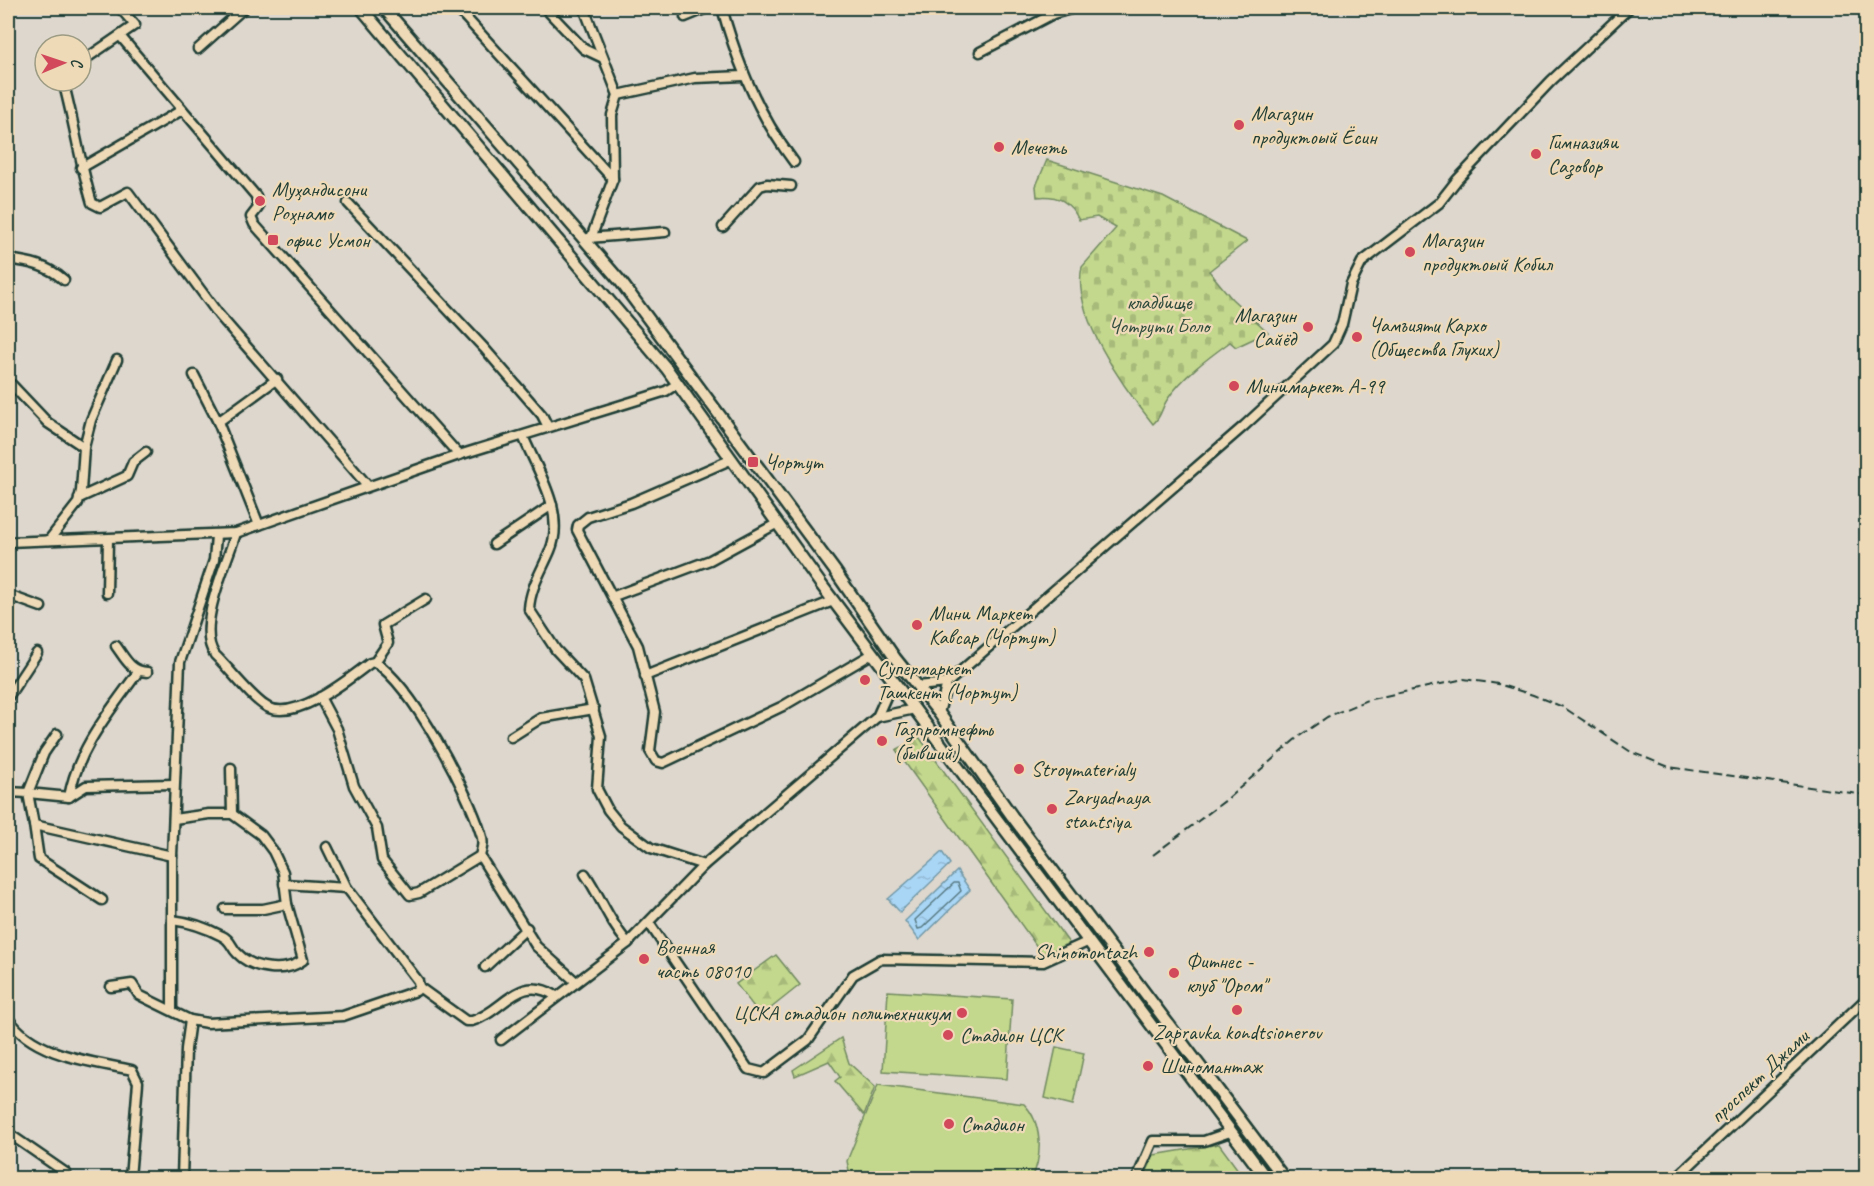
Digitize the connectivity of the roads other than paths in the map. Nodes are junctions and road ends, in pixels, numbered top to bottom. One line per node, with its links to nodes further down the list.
1 (120, 8): 13 (street)
2 (244, 8): 14 (street)
3 (361, 8): 33 (main road)
4 (384, 8): 29 (main road)
5 (457, 8): 24 (street)
6 (545, 8): 17 (street)
7 (584, 8): 17 (street)
8 (706, 8): 12 (street)
9 (722, 8): 18 (street)
10 (1074, 8): 15 (street)
11 (1629, 8): 71 (street)
12 (686, 17)
13 (121, 37): 16 (street); 21 (street)
14 (198, 49)
15 (980, 52)
16 (93, 54)
17 (601, 57): 20 (street)
18 (744, 76): 20 (street); 22 (street)
19 (67, 93): 23 (street)
20 (618, 96): 24 (street)
21 (182, 110): 23 (street); 44 (street)
22 (794, 162)
23 (81, 168): 36 (street)
24 (613, 179): 29 (street)
25 (791, 186): 27 (street)
26 (348, 203): 40 (street)
27 (723, 227)
28 (665, 232): 29 (street)
29 (588, 238): 32 (main road)
30 (8, 259): 31 (street)
31 (64, 280)
32 (642, 309): 33 (main road); 57 (main road)
33 (627, 320): 37 (main road)
34 (117, 360): 42 (street)
35 (194, 375): 39 (street)
36 (277, 379): 39 (street); 46 (street)
37 (676, 384): 40 (street); 45 (main road)
38 (12, 385): 42 (street)
39 (218, 422): 50 (street)
40 (548, 427): 41 (street)
41 (522, 436): 44 (street); 48 (street)
42 (84, 447): 47 (street)
43 (146, 452): 47 (street)
44 (459, 455): 46 (street)
45 (730, 460): 49 (main road); 61 (street)
46 (368, 486): 50 (street)
47 (79, 498): 54 (street)
48 (552, 505): 56 (street); 75 (street)
49 (776, 524): 58 (main road); 61 (street)
50 (259, 525): 51 (street)
51 (236, 533): 52 (street); 74 (street)
52 (216, 536): 53 (street); 82 (street)
53 (108, 539): 54 (street); 59 (street)
54 (49, 540): 55 (street)
55 (8, 542)
56 (494, 544)
57 (836, 571): 58 (main road); 72 (main road)
58 (820, 583): 63 (main road)
59 (107, 593)
60 (8, 595): 64 (street)
61 (614, 596): 69 (street)
62 (426, 599): 68 (street)
63 (833, 600): 67 (main road); 69 (street)
64 (40, 606)
65 (116, 646): 85 (street)
66 (37, 653): 73 (street)
67 (872, 654): 69 (street); 70 (main road)
68 (375, 662): 74 (street); 93 (street)
69 (645, 676)
70 (893, 681): 76 (main road); 78 (street)
71 (947, 683): 72 (street); 77 (street)
72 (918, 686): 77 (main road)
73 (8, 696)
74 (320, 697): 93 (street)
75 (594, 709): 80 (street); 94 (street)
76 (915, 709): 78 (street); 89 (main road)
77 (939, 713): 87 (main road)
78 (877, 717): 94 (street)
79 (57, 734): 84 (street)
80 (511, 737)
81 (231, 768): 86 (street)
82 (174, 784): 85 (street); 88 (street)
83 (8, 792): 84 (street)
84 (28, 793): 85 (street); 90 (street)
85 (69, 797)
86 (232, 814): 88 (street); 96 (street)
87 (1012, 816): 89 (main road); 123 (main road)
88 (174, 819): 92 (street)
89 (1002, 824): 104 (main road)
90 (34, 825): 92 (street); 98 (street)
91 (327, 847): 97 (street)
92 (172, 856): 101 (street)
93 (480, 856): 103 (street)
94 (704, 865): 102 (street)
95 (585, 874): 105 (street)
96 (284, 884): 97 (street); 99 (street)
97 (347, 888): 109 (street)
98 (102, 900)
99 (287, 904): 100 (street); 101 (street)
100 (225, 909)
101 (172, 920): 112 (street)
102 (649, 923): 104 (street); 105 (street)
103 (527, 928): 106 (street); 107 (street)
104 (1087, 942): 116 (main road)
105 (628, 943): 107 (street)
106 (485, 967)
107 (575, 981): 110 (street)
108 (111, 987): 112 (street)
109 (419, 987): 110 (street); 114 (street)
110 (556, 996): 115 (street)
111 (1866, 999): 124 (street, проспект Джами)
112 (172, 1010): 114 (street)
113 (8, 1018): 119 (street)
114 (190, 1020): 120 (street)
115 (501, 1040)
116 (1230, 1132): 121 (street); 122 (main road)
117 (8, 1133): 118 (street)
118 (66, 1173)
119 (130, 1179)
120 (182, 1179)
121 (1137, 1179)
122 (1266, 1179)
123 (1284, 1179)
124 (1676, 1179)

